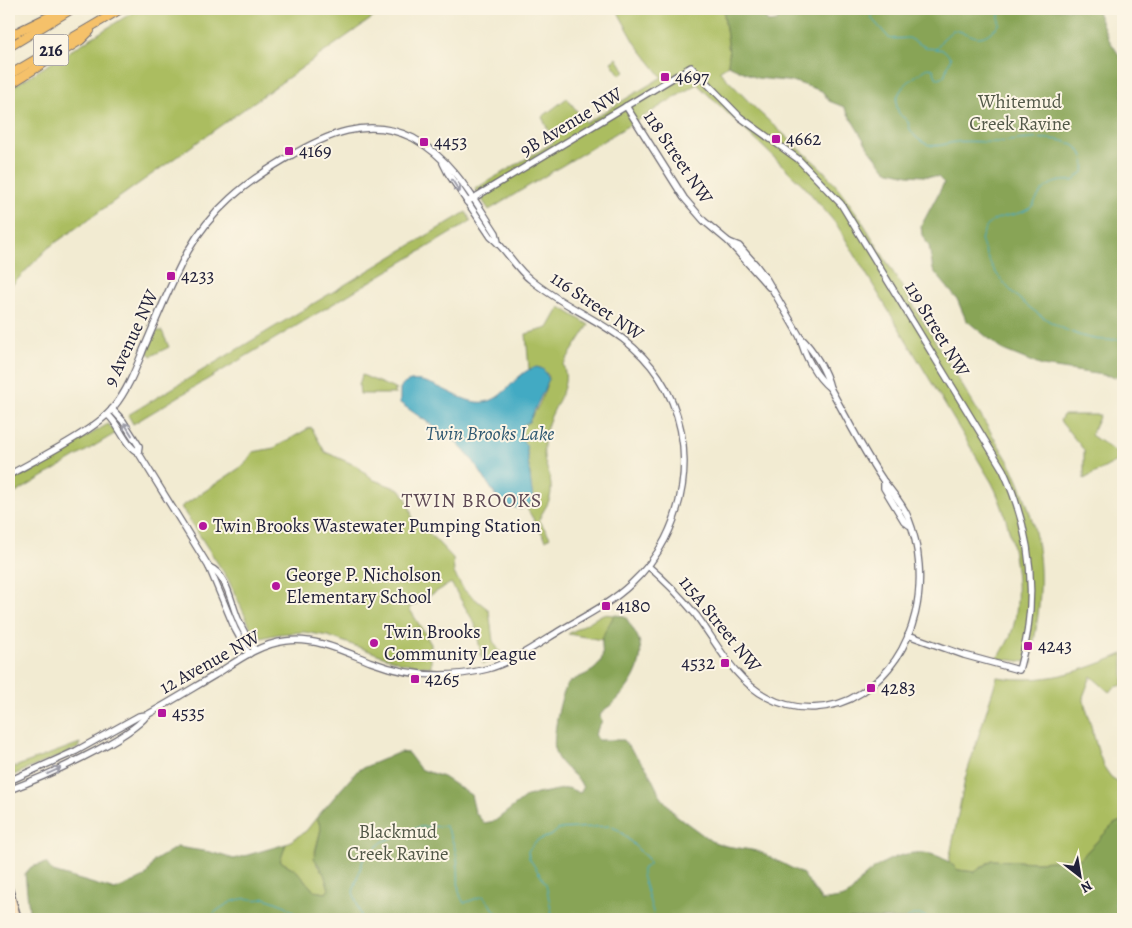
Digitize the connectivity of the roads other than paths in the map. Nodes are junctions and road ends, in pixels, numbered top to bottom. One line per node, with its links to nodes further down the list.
1 (64, 9): 5 (highway)
2 (72, 9): 6 (highway, 216)
3 (121, 9): 4 (highway, 216)
4 (94, 25): 8 (highway, 216); 9 (highway)
5 (9, 36)
6 (9, 47)
7 (691, 67): 10 (street, 9B Avenue NW); 22 (street, 119 Street NW)
8 (9, 74)
9 (9, 85)
10 (626, 106): 13 (street, 9B Avenue NW); 22 (street, 118 Street NW)
11 (413, 138): 12 (street, 116 Street NW); 16 (street, 9 Avenue NW)
12 (444, 163): 13 (street, 116 Street NW); 14 (street, 116 Street NW, one-way to 14)
13 (473, 198): 14 (street, 9B Avenue NW); 15 (street, 116 Street NW)
14 (467, 202): 15 (street, 116 Street NW)
15 (498, 242): 20 (street, 116 Street NW)
16 (112, 410): 17 (street, 9 Avenue NW); 18 (street, one-way to 16)
17 (108, 415): 18 (street); 19 (street, 9 Avenue NW)
18 (138, 452): 23 (street)
19 (9, 476)
20 (674, 519): 21 (street, 12 Avenue NW)
21 (648, 566): 22 (street, 115A Street NW); 23 (street, 12 Avenue NW)
22 (908, 635)
23 (252, 652): 24 (street, 12 Avenue NW)
24 (147, 715): 25 (street, 12 Avenue NW); 26 (street, 12 Avenue NW, one-way to 24)
25 (9, 781)
26 (9, 790)
27 (9, 889): 28 (main road)
28 (18, 919)

